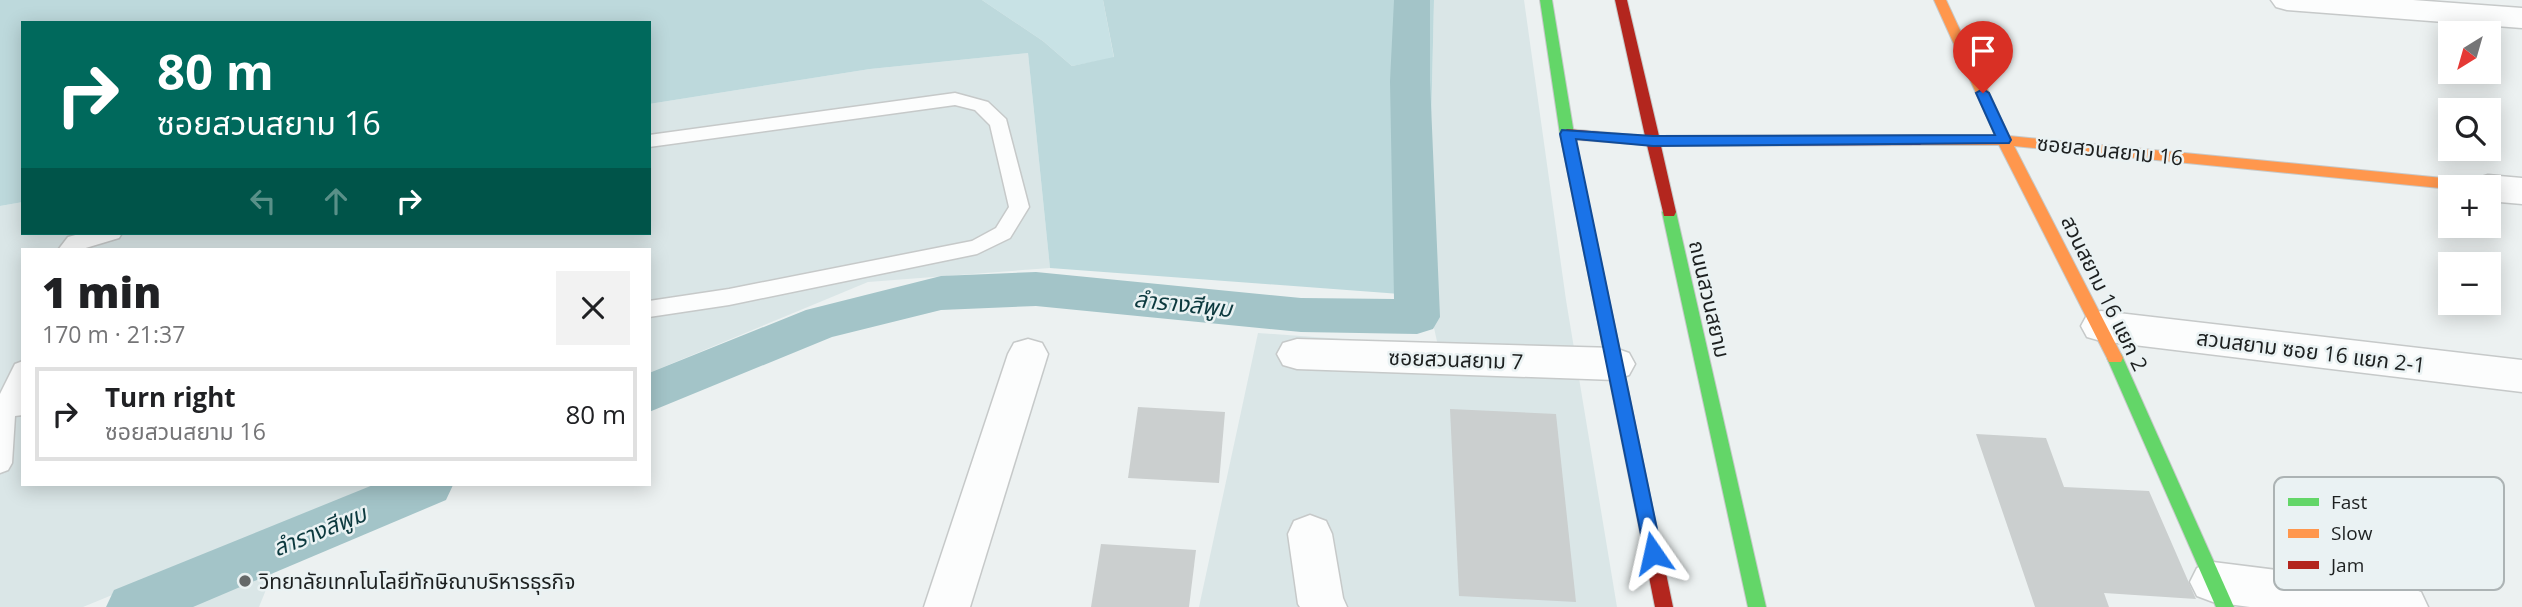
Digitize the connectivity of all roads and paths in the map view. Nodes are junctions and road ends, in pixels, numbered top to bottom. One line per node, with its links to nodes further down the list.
1 (1546, 0): 6 (street)
2 (1621, 0): 9 (street, ถนนสวนสยาม)
3 (1940, 0): 7 (street, สวนสยาม 16 แยก 2)
4 (2287, 0): 5 (street)
5 (2522, 18)
6 (1567, 134): 9 (street, ซอยสวนสยาม 16); 19 (street)
7 (2004, 140): 9 (street, ซอยสวนสยาม 16); 10 (street, ซอยสวนสยาม 16); 16 (street, สวนสยาม 16 แยก 2)
8 (651, 141): 15 (lane)
9 (1653, 141): 29 (street, ถนนสวนสยาม)
10 (2438, 183)
11 (2501, 189): 12 (street, ซอยสวนสยาม 16)
12 (2522, 191)
13 (104, 235): 14 (lane)
14 (70, 248)
15 (651, 309)
16 (2101, 326): 21 (street, สวนสยาม ซอย 16 แยก 2-1); 25 (street, สวนสยาม 16 แยก 2)
17 (1028, 354): 26 (street)
18 (1297, 354): 19 (street, ซอยสวนสยาม 7)
19 (1615, 365): 28 (street)
20 (21, 375): 22 (lane)
21 (2522, 376)
22 (9, 408): 23 (lane)
23 (0, 463)
24 (1310, 534): 27 (street)
25 (2219, 595): 30 (street)
26 (947, 607)
27 (1324, 607)
28 (1664, 607)
29 (1757, 607)
30 (2405, 607)

